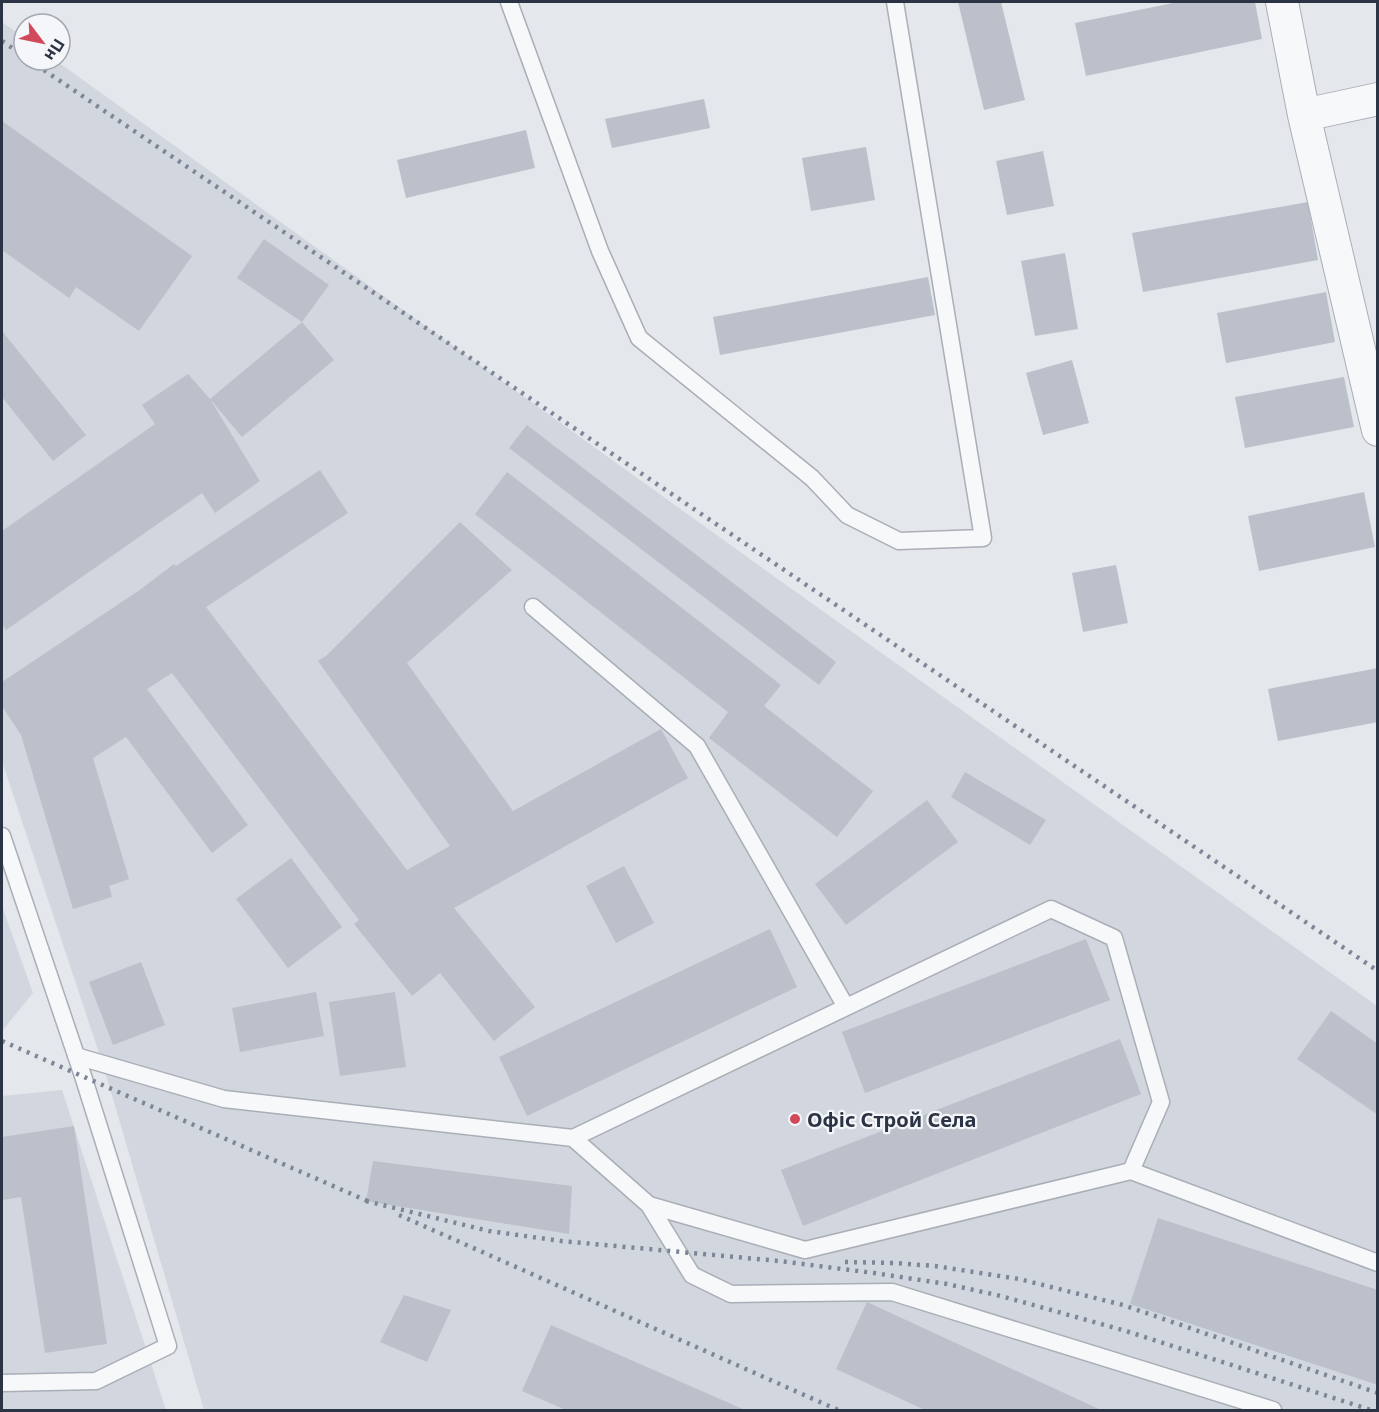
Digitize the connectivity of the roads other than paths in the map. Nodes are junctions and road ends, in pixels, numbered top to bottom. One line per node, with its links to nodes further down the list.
1 (509, 2): 2 (lane)
2 (895, 2)
3 (1282, 2): 5 (street)
4 (1377, 99): 5 (street)
5 (1304, 115): 6 (street)
6 (1377, 430)
7 (533, 607): 9 (lane)
8 (2, 836): 10 (lane)
9 (846, 1007): 11 (lane); 12 (lane)
10 (76, 1056): 11 (lane); 15 (lane)
11 (573, 1138): 13 (lane)
12 (1131, 1171): 13 (lane); 14 (lane)
13 (649, 1205): 16 (lane)
14 (1377, 1263)
15 (2, 1383)
16 (1273, 1410)

